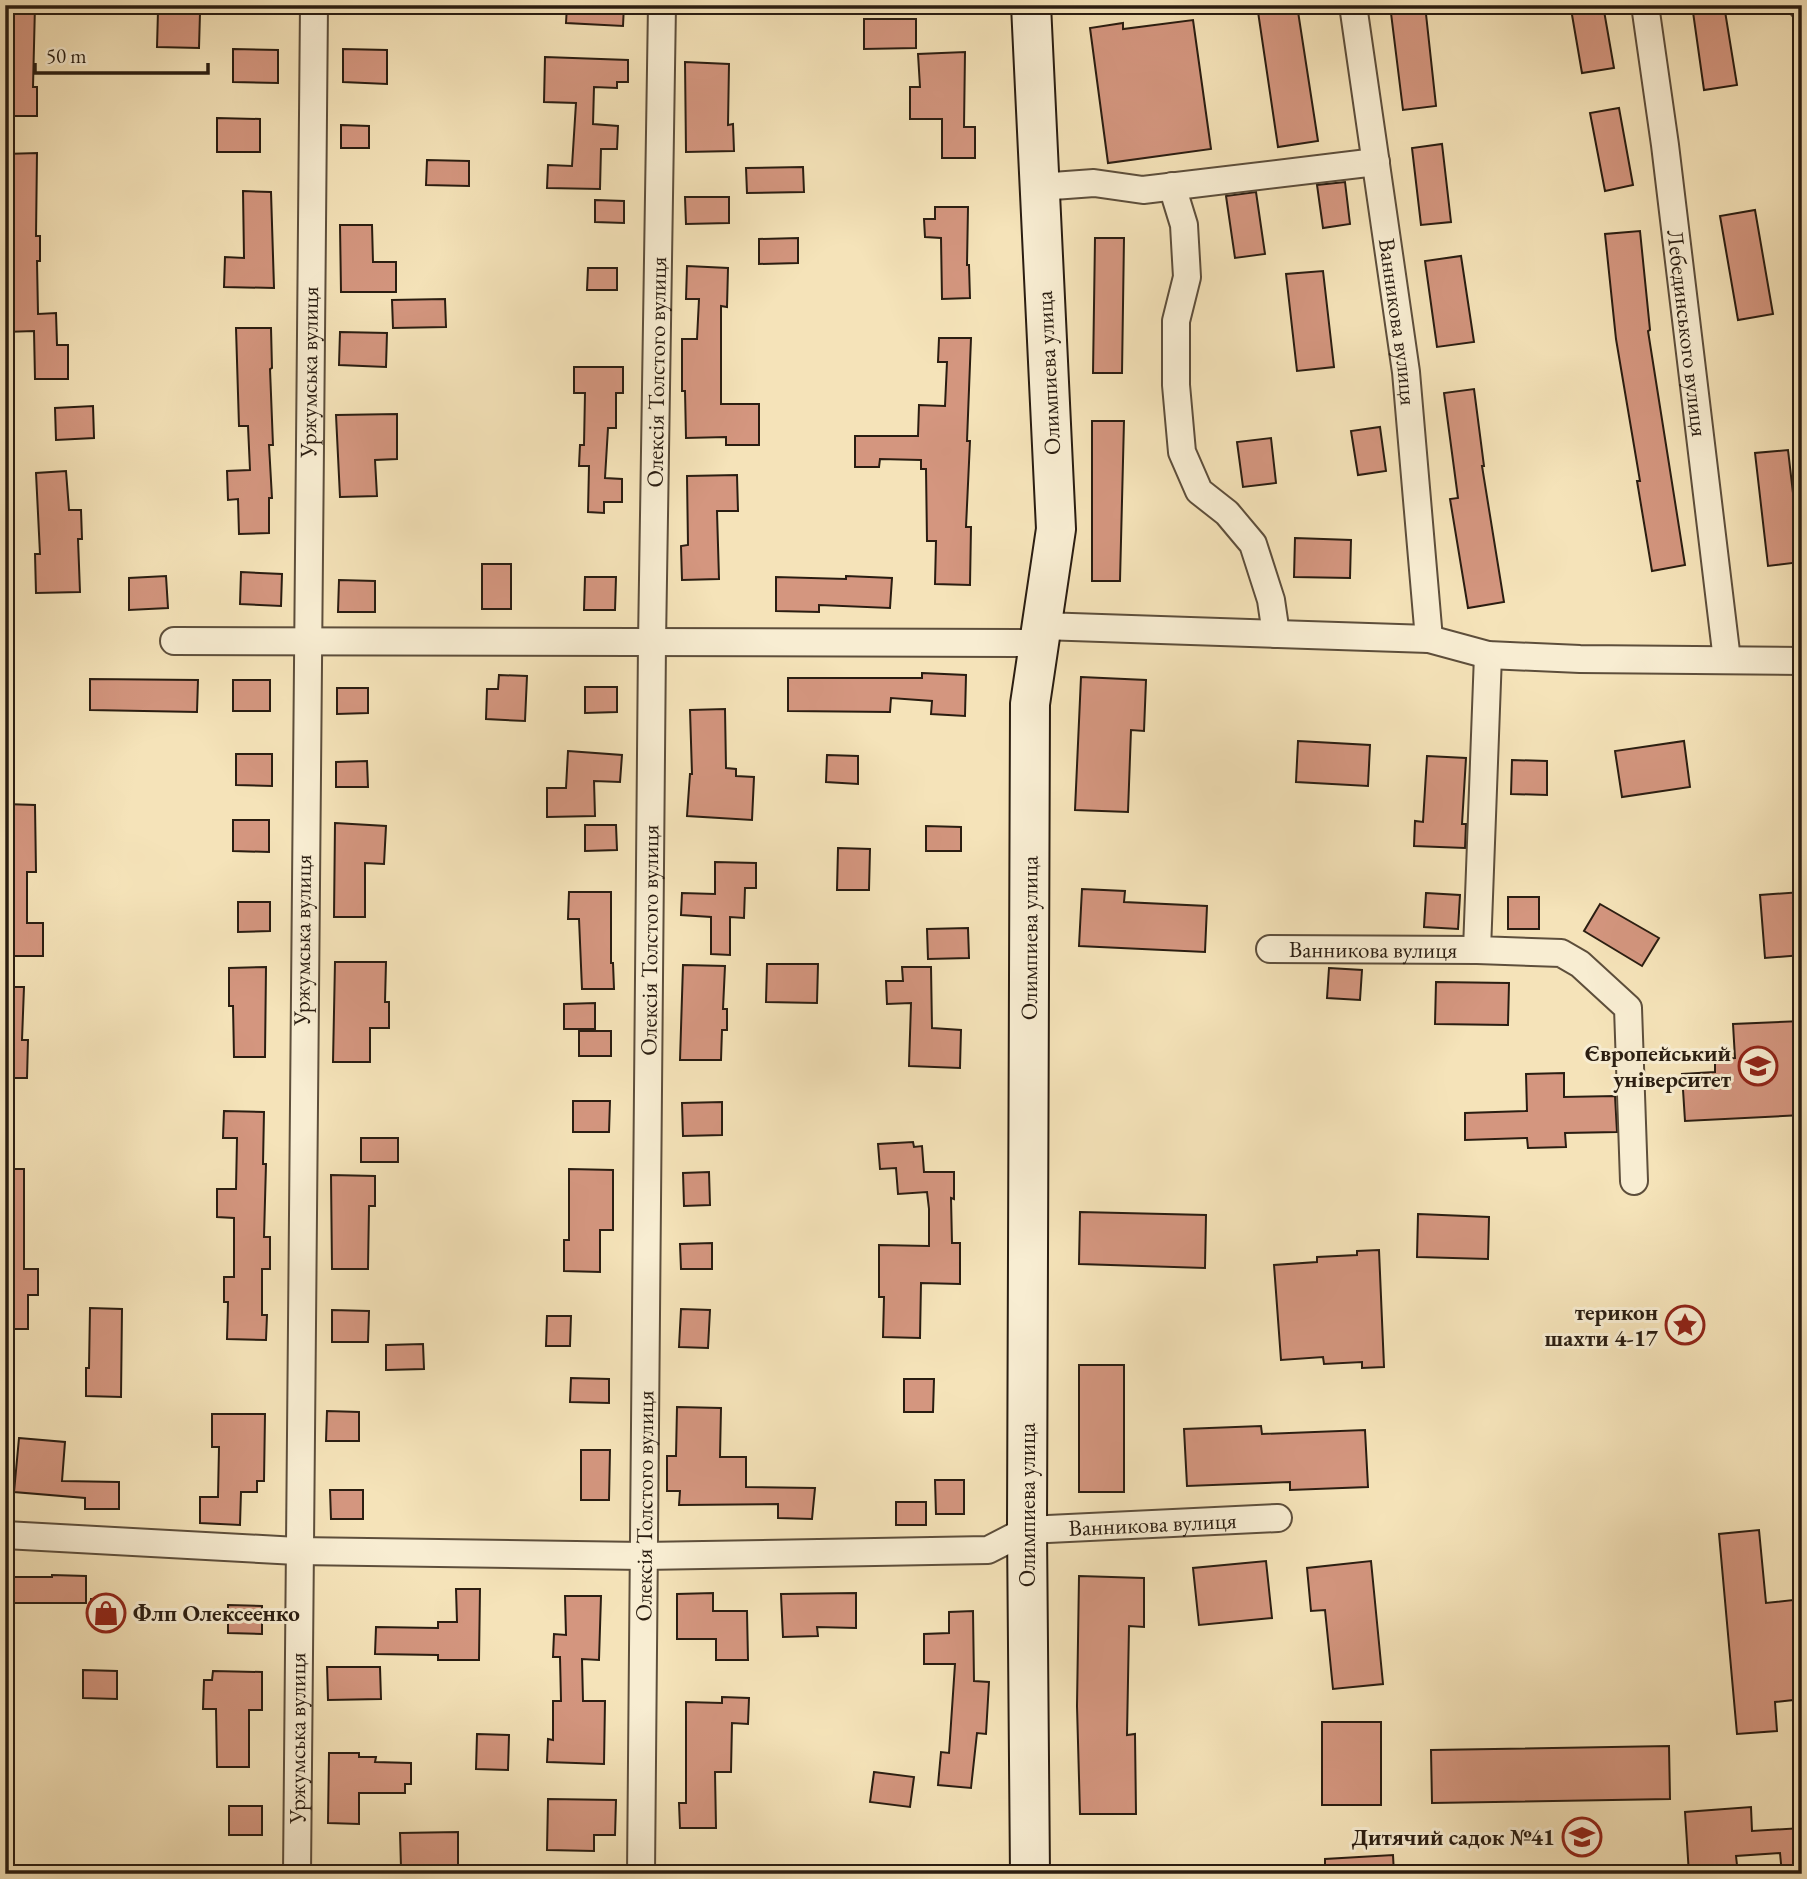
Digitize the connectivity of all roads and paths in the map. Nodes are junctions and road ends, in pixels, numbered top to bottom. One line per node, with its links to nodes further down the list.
1 (314, 5): 13 (street, Уржумська вулиця)
2 (662, 5): 14 (street, Олексія Толстого вулиця)
3 (1031, 5): 8 (main road, Олимпиева улица)
4 (1353, 5): 6 (street, Ванникова вулиця)
5 (1645, 5): 16 (street, Лебединського вулиця)
6 (1376, 162): 7 (street); 11 (street, Ванникова вулиця)
7 (1172, 186): 8 (street); 9 (street)
8 (1039, 187): 10 (main road, Олимпиева улица)
9 (1276, 634): 10 (street); 11 (street)
10 (1040, 635): 14 (street); 22 (main road, Олимпиева улица)
11 (1429, 639): 15 (street)
12 (174, 640): 13 (street)
13 (304, 642): 14 (street); 24 (street, Уржумська вулиця)
14 (653, 643): 25 (street, Олексія Толстого вулиця)
15 (1488, 655): 16 (street); 19 (street, Ванникова вулиця)
16 (1727, 660): 17 (street)
17 (1802, 661)
18 (1270, 949): 19 (street, Ванникова вулиця)
19 (1477, 950): 20 (street, Ванникова вулиця)
20 (1634, 1181)
21 (1278, 1518): 22 (street, Ванникова вулиця)
22 (1027, 1530): 25 (street); 28 (main road, Олимпиева улица)
23 (5, 1535): 24 (street)
24 (297, 1551): 25 (street); 26 (street, Уржумська вулиця)
25 (643, 1556): 27 (street, Олексія Толстого вулиця)
26 (297, 1874)
27 (641, 1874)
28 (1030, 1874)

